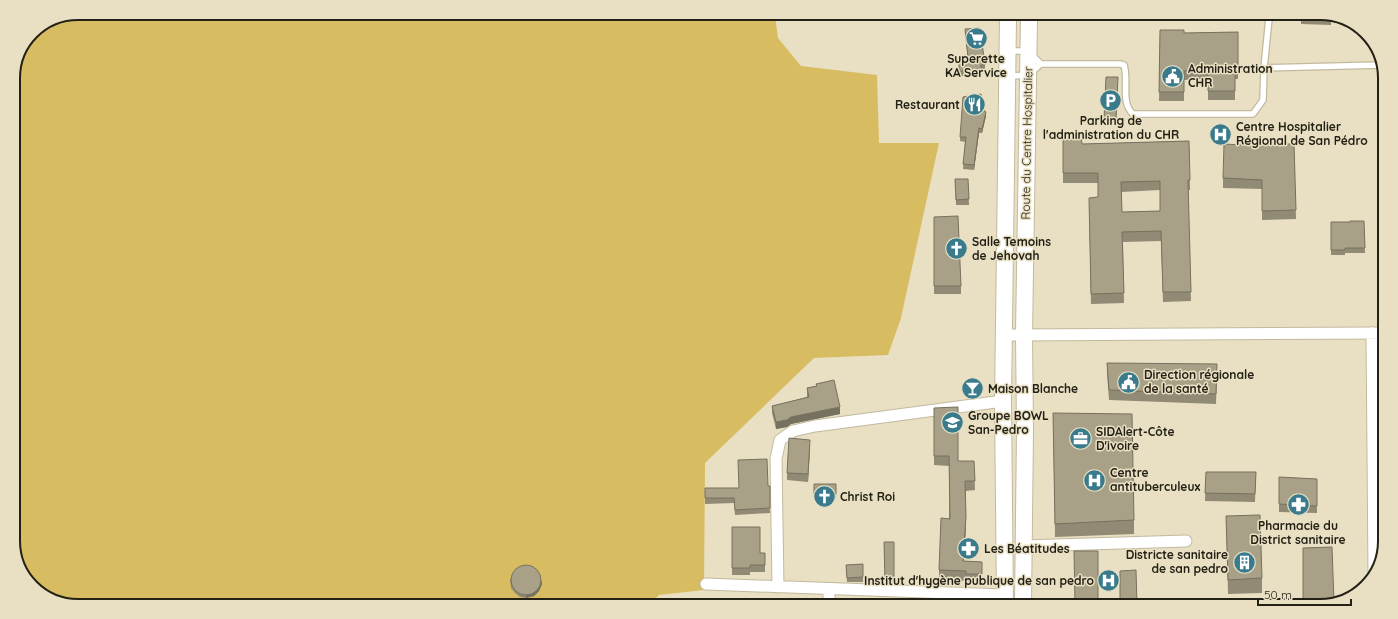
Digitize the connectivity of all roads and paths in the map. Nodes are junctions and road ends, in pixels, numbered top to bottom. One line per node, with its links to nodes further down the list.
1 (1008, 20): 4 (street, Route du Centre Hospitalier)
2 (1029, 20): 5 (street, Route du Centre Hospitalier)
3 (1269, 20): 8 (lane)
4 (1007, 51): 5 (lane); 10 (street, Route du Centre Hospitalier)
5 (1028, 51): 6 (lane); 9 (street, Route du Centre Hospitalier)
6 (1041, 64): 8 (lane); 9 (lane)
7 (1377, 65): 8 (lane)
8 (1264, 68)
9 (1028, 75): 10 (lane); 13 (street, Route du Centre Hospitalier)
10 (1007, 76): 12 (street, Route du Centre Hospitalier)
11 (1377, 333): 13 (street); 17 (street)
12 (1004, 335): 13 (street); 14 (street, Route du Centre Hospitalier)
13 (1024, 335): 16 (street, Route du Centre Hospitalier)
14 (1003, 401): 19 (street); 23 (street, Route du Centre Hospitalier)
15 (1186, 541): 16 (street)
16 (1023, 546): 24 (street, Route du Centre Hospitalier)
17 (1374, 562)
18 (706, 584): 19 (street)
19 (778, 587): 20 (street)
20 (829, 589): 21 (street); 22 (street)
21 (829, 599)
22 (989, 599)
23 (1005, 599)
24 (1023, 599)

